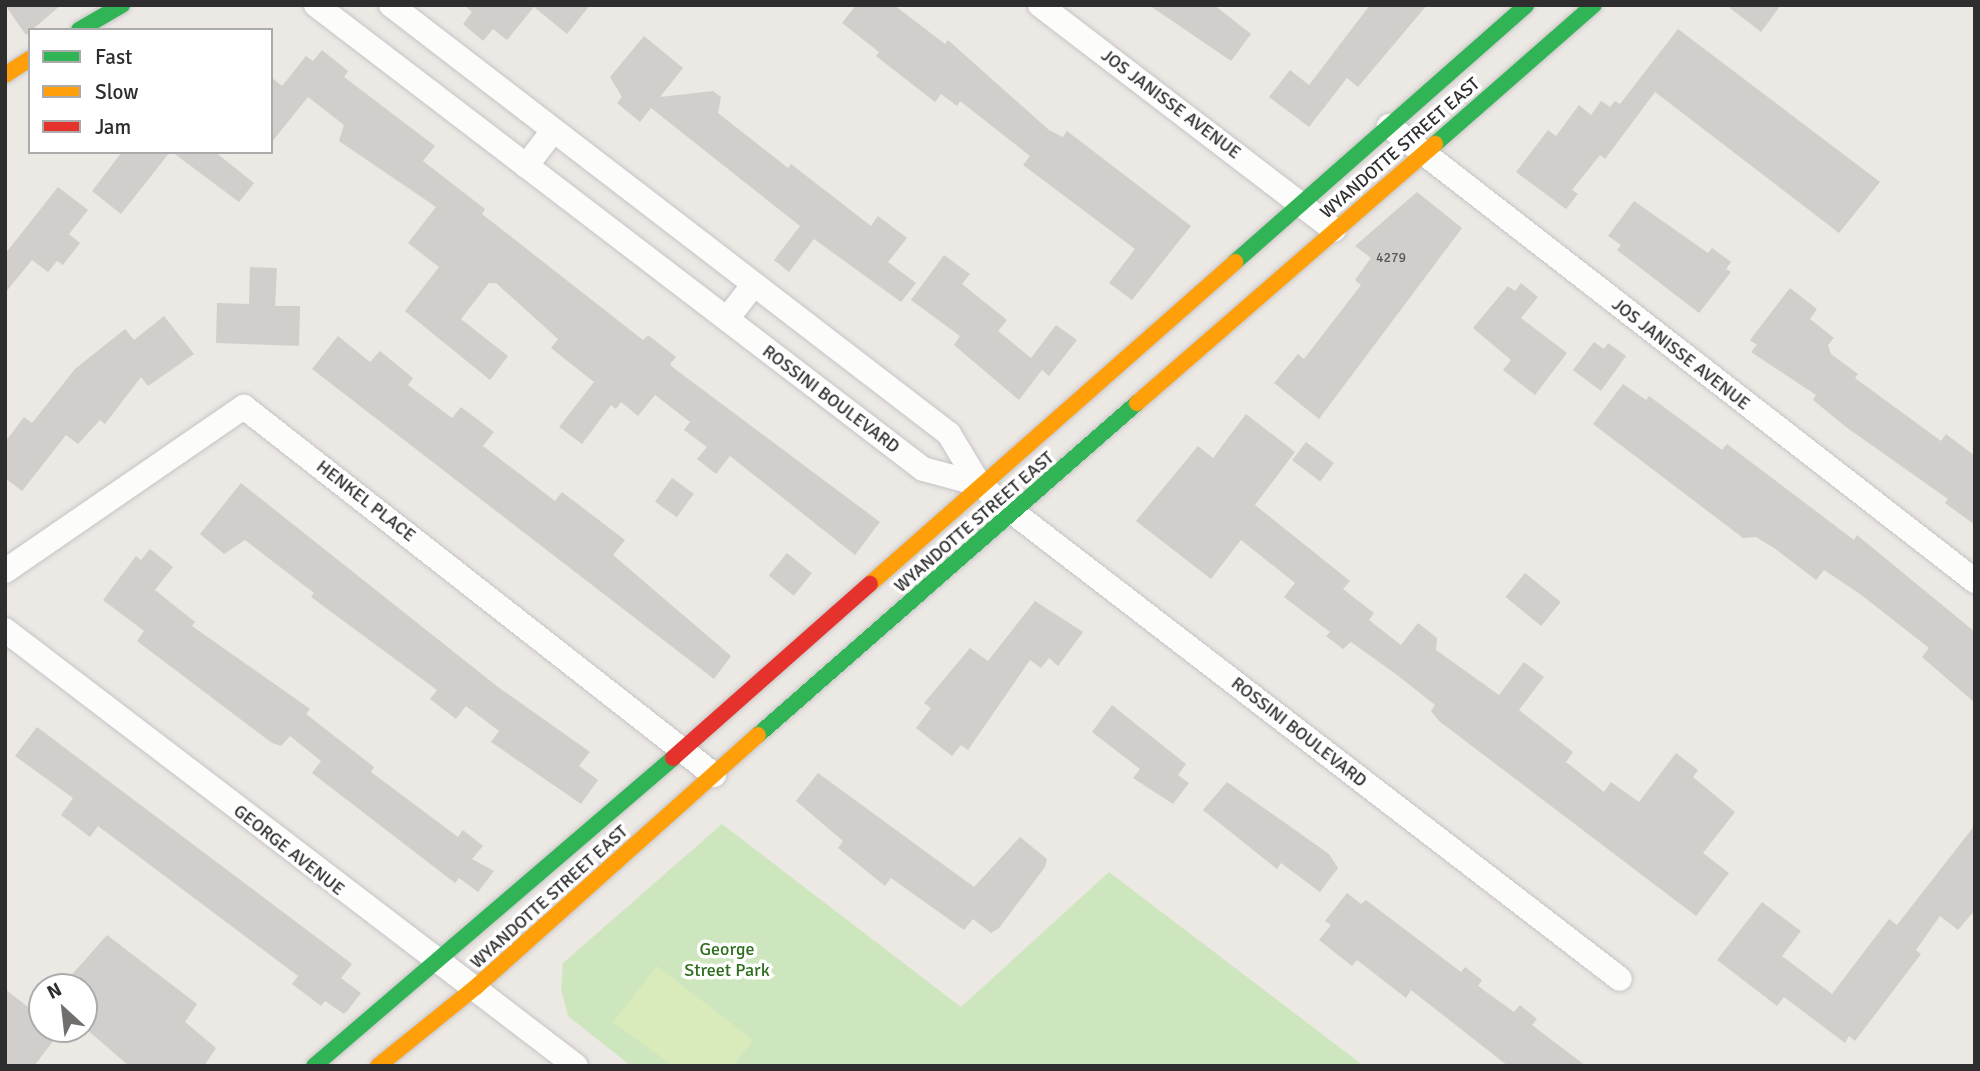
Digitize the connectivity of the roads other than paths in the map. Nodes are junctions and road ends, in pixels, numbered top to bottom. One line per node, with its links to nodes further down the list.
1 (122, 5): 7 (main road)
2 (316, 5): 13 (street, ROSSINI BOULEVARD)
3 (391, 5): 11 (street, ROSSINI BOULEVARD)
4 (1040, 5): 14 (street, JOS JANISSE AVENUE)
5 (1526, 5): 10 (main road, WYANDOTTE STREET EAST)
6 (1594, 5): 12 (main road, WYANDOTTE STREET EAST)
7 (82, 28)
8 (28, 60): 9 (main road)
9 (5, 75)
10 (1389, 126): 12 (street, JOS JANISSE AVENUE); 14 (main road, WYANDOTTE STREET EAST)
11 (553, 131): 13 (street); 16 (street, ROSSINI BOULEVARD)
12 (1423, 155): 15 (main road, WYANDOTTE STREET EAST); 21 (street, JOS JANISSE AVENUE)
13 (526, 166): 17 (street, ROSSINI BOULEVARD)
14 (1301, 202): 15 (street, JOS JANISSE AVENUE); 18 (main road, WYANDOTTE STREET EAST)
15 (1334, 230): 19 (main road, WYANDOTTE STREET EAST)
16 (754, 284): 17 (street); 18 (street, ROSSINI BOULEVARD)
17 (727, 318): 18 (street, ROSSINI BOULEVARD)
18 (979, 484): 19 (street, ROSSINI BOULEVARD); 23 (main road, WYANDOTTE STREET EAST)
19 (1014, 513): 24 (main road, WYANDOTTE STREET EAST); 26 (street, ROSSINI BOULEVARD)
20 (5, 570): 23 (street, HENKEL PLACE)
21 (1975, 581)
22 (5, 630): 25 (street, GEORGE AVENUE)
23 (685, 748): 24 (street, HENKEL PLACE); 25 (main road, WYANDOTTE STREET EAST)
24 (714, 775): 27 (main road, WYANDOTTE STREET EAST)
25 (436, 963): 27 (street, GEORGE AVENUE); 28 (main road, WYANDOTTE STREET EAST)
26 (1620, 979)
27 (476, 988): 29 (main road, WYANDOTTE STREET EAST); 30 (street, GEORGE AVENUE)
28 (314, 1066)
29 (378, 1066)
30 (576, 1066)

